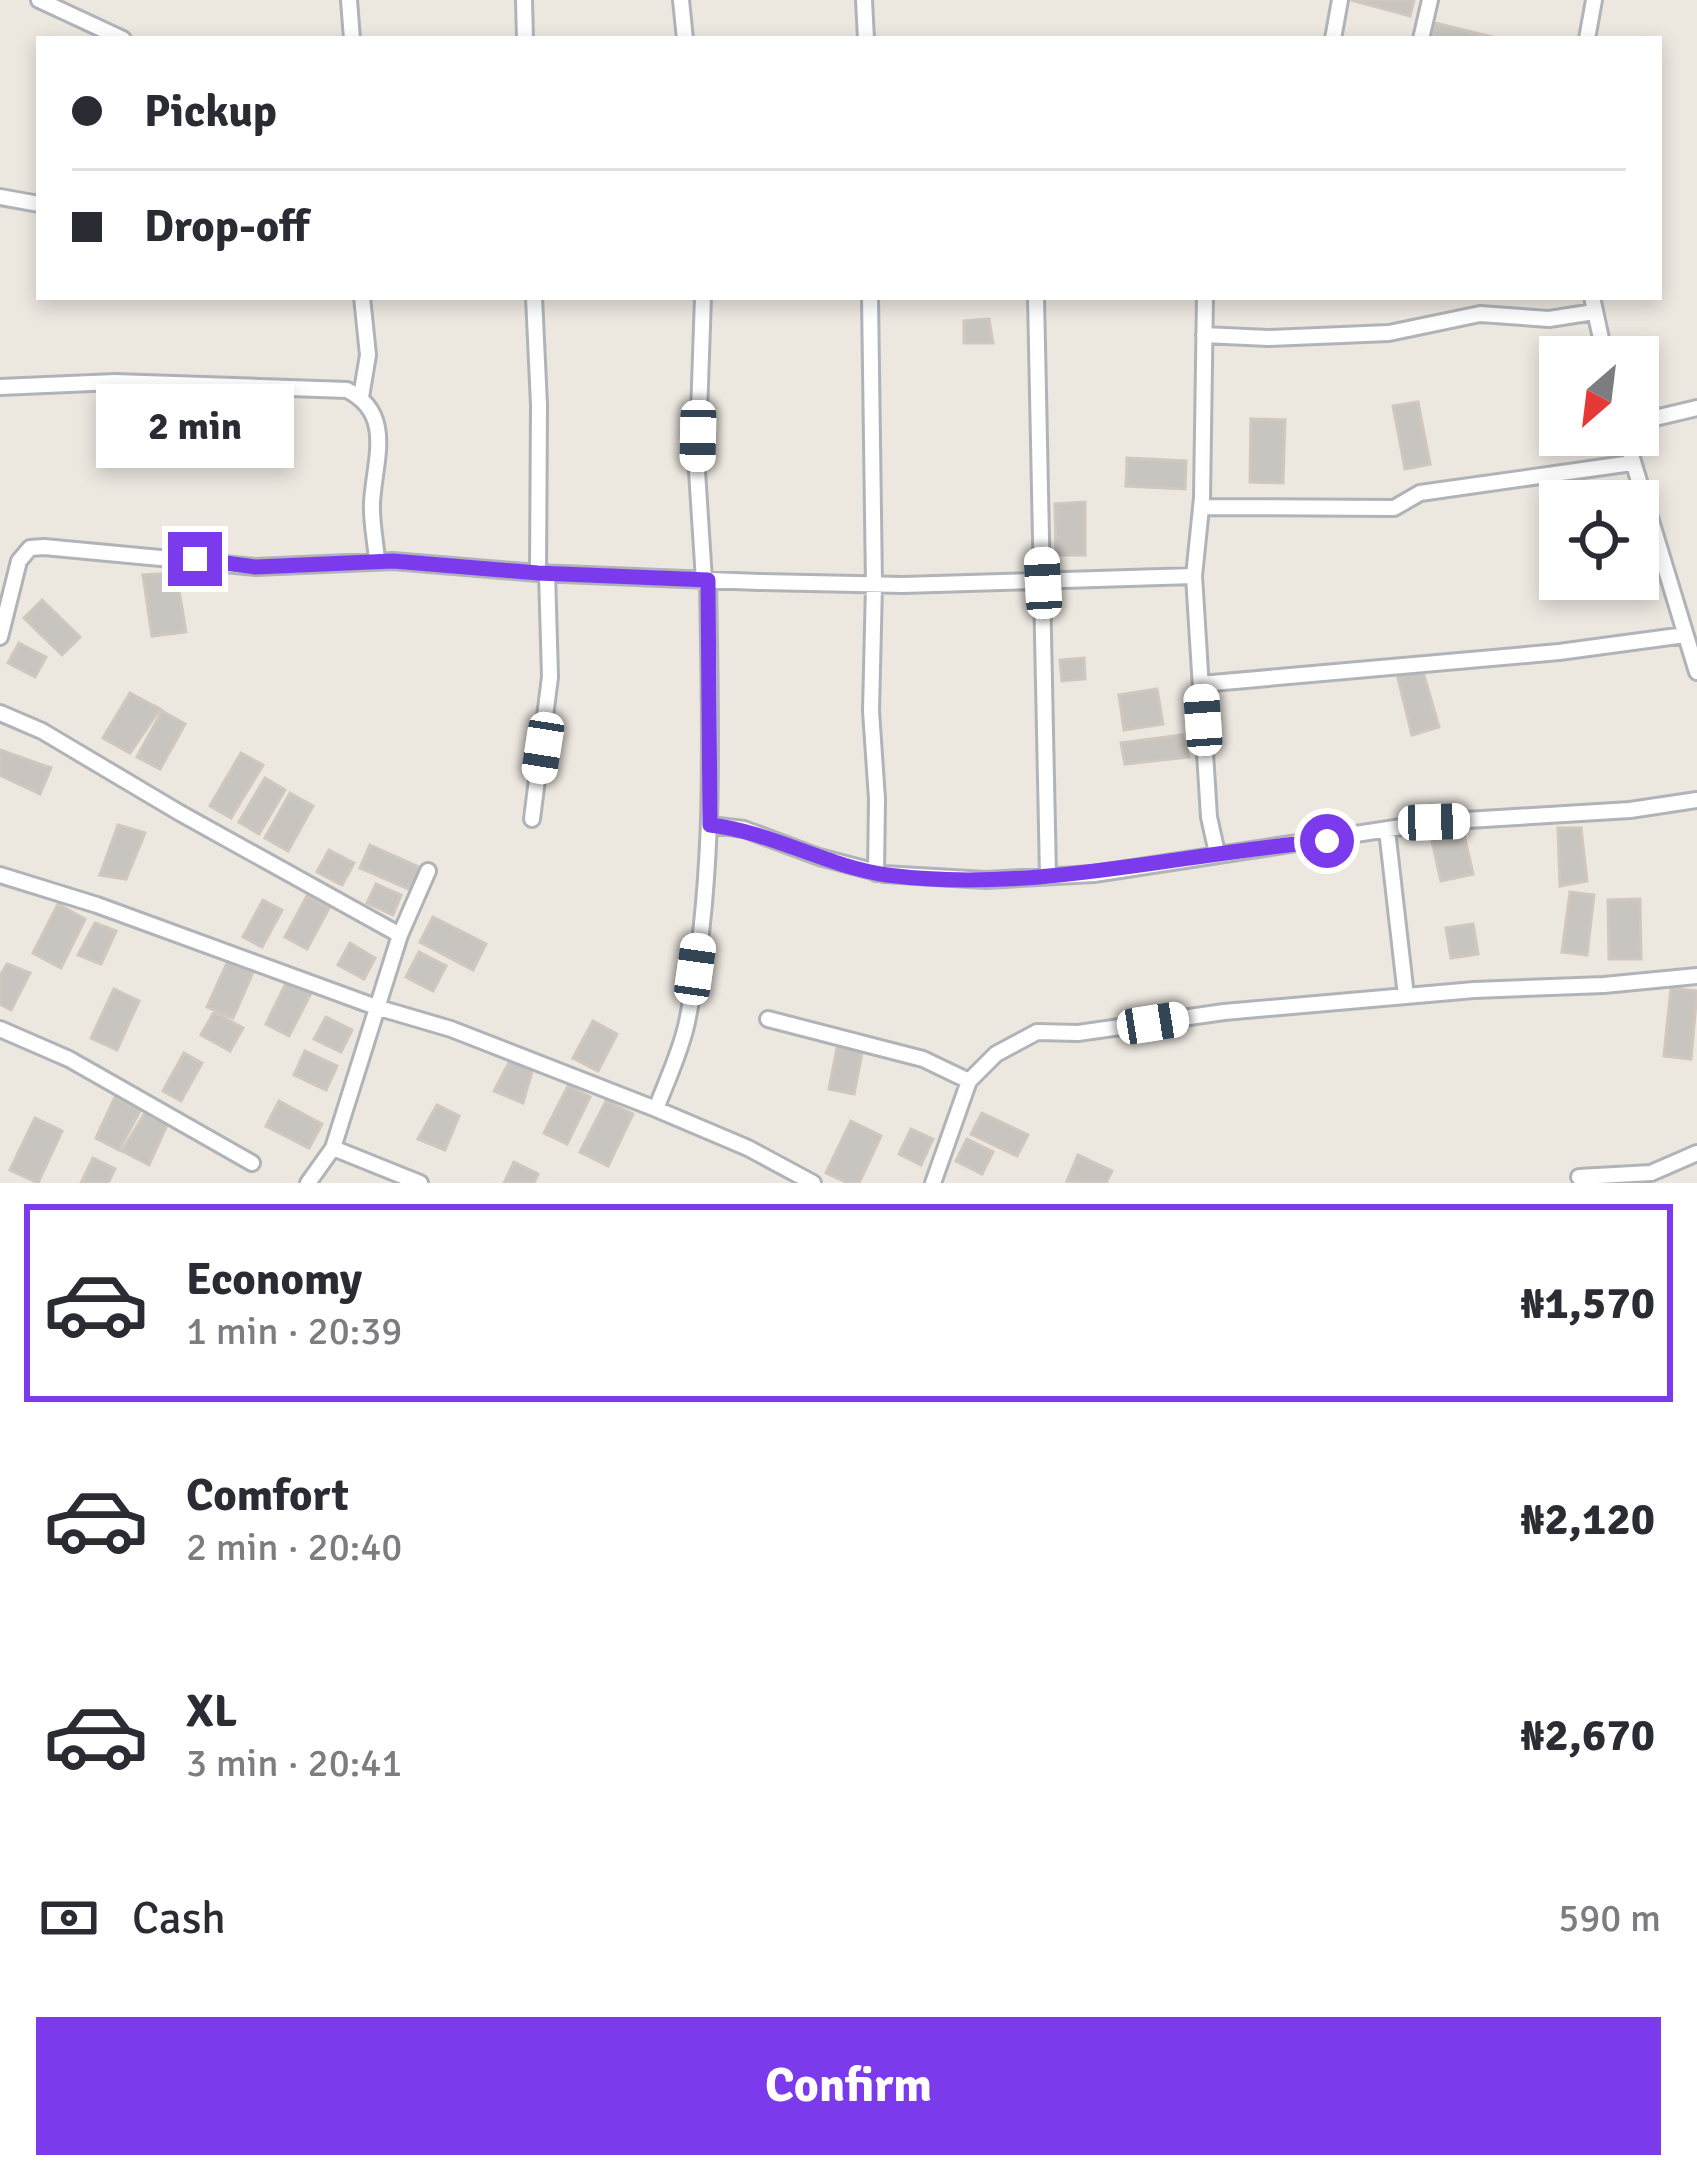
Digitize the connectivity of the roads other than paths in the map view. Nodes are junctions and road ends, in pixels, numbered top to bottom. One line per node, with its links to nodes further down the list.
1 (39, 0): 9 (street)
2 (349, 0): 10 (street)
3 (524, 0): 11 (street)
4 (681, 0): 12 (street)
5 (864, 0): 13 (street)
6 (1340, 0): 14 (street)
7 (1430, 0): 15 (street)
8 (1594, 0): 16 (street)
9 (117, 36)
10 (352, 36)
11 (525, 36)
12 (685, 36)
13 (866, 36)
14 (1334, 36)
15 (1422, 36)
16 (1588, 36)
17 (0, 197): 18 (street)
18 (36, 203)
19 (362, 300): 29 (street)
20 (534, 300): 36 (street)
21 (703, 300): 38 (street)
22 (870, 300): 40 (street)
23 (1036, 300): 39 (street)
24 (1205, 300): 26 (street)
25 (1593, 304): 26 (street); 27 (street)
26 (1204, 335): 34 (street)
27 (1600, 336)
28 (0, 387): 29 (street)
29 (361, 397): 35 (street)
30 (1697, 408): 31 (street)
31 (1659, 417)
32 (1630, 456): 33 (street)
33 (1632, 463): 34 (street); 41 (street)
34 (1202, 507): 37 (street)
35 (377, 562): 36 (street); 42 (street)
36 (543, 573): 38 (street); 47 (street)
37 (1194, 576): 39 (street); 44 (street)
38 (706, 580): 40 (street); 48 (street)
39 (1043, 583): 40 (street); 54 (street)
40 (874, 585): 52 (street)
41 (1685, 634): 43 (street); 44 (street)
42 (0, 637)
43 (1697, 672)
44 (1201, 684): 50 (street)
45 (0, 713): 55 (street)
46 (1697, 800): 49 (street)
47 (532, 819)
48 (710, 825): 52 (street); 62 (street)
49 (1387, 830): 50 (street); 57 (street)
50 (1217, 853): 54 (street)
51 (428, 871): 55 (street)
52 (876, 873): 54 (street)
53 (0, 874): 58 (street)
54 (1048, 877)
55 (400, 935): 58 (street)
56 (1697, 976): 57 (street)
57 (1406, 996): 61 (street)
58 (376, 1007): 62 (street); 63 (street)
59 (768, 1019): 61 (street)
60 (0, 1029): 65 (street)
61 (969, 1081): 70 (street)
62 (656, 1108): 69 (street)
63 (333, 1148): 67 (street); 68 (street)
64 (1697, 1153): 66 (street)
65 (252, 1163)
66 (1579, 1177)
67 (308, 1183)
68 (420, 1183)
69 (813, 1183)
70 (933, 1183)

